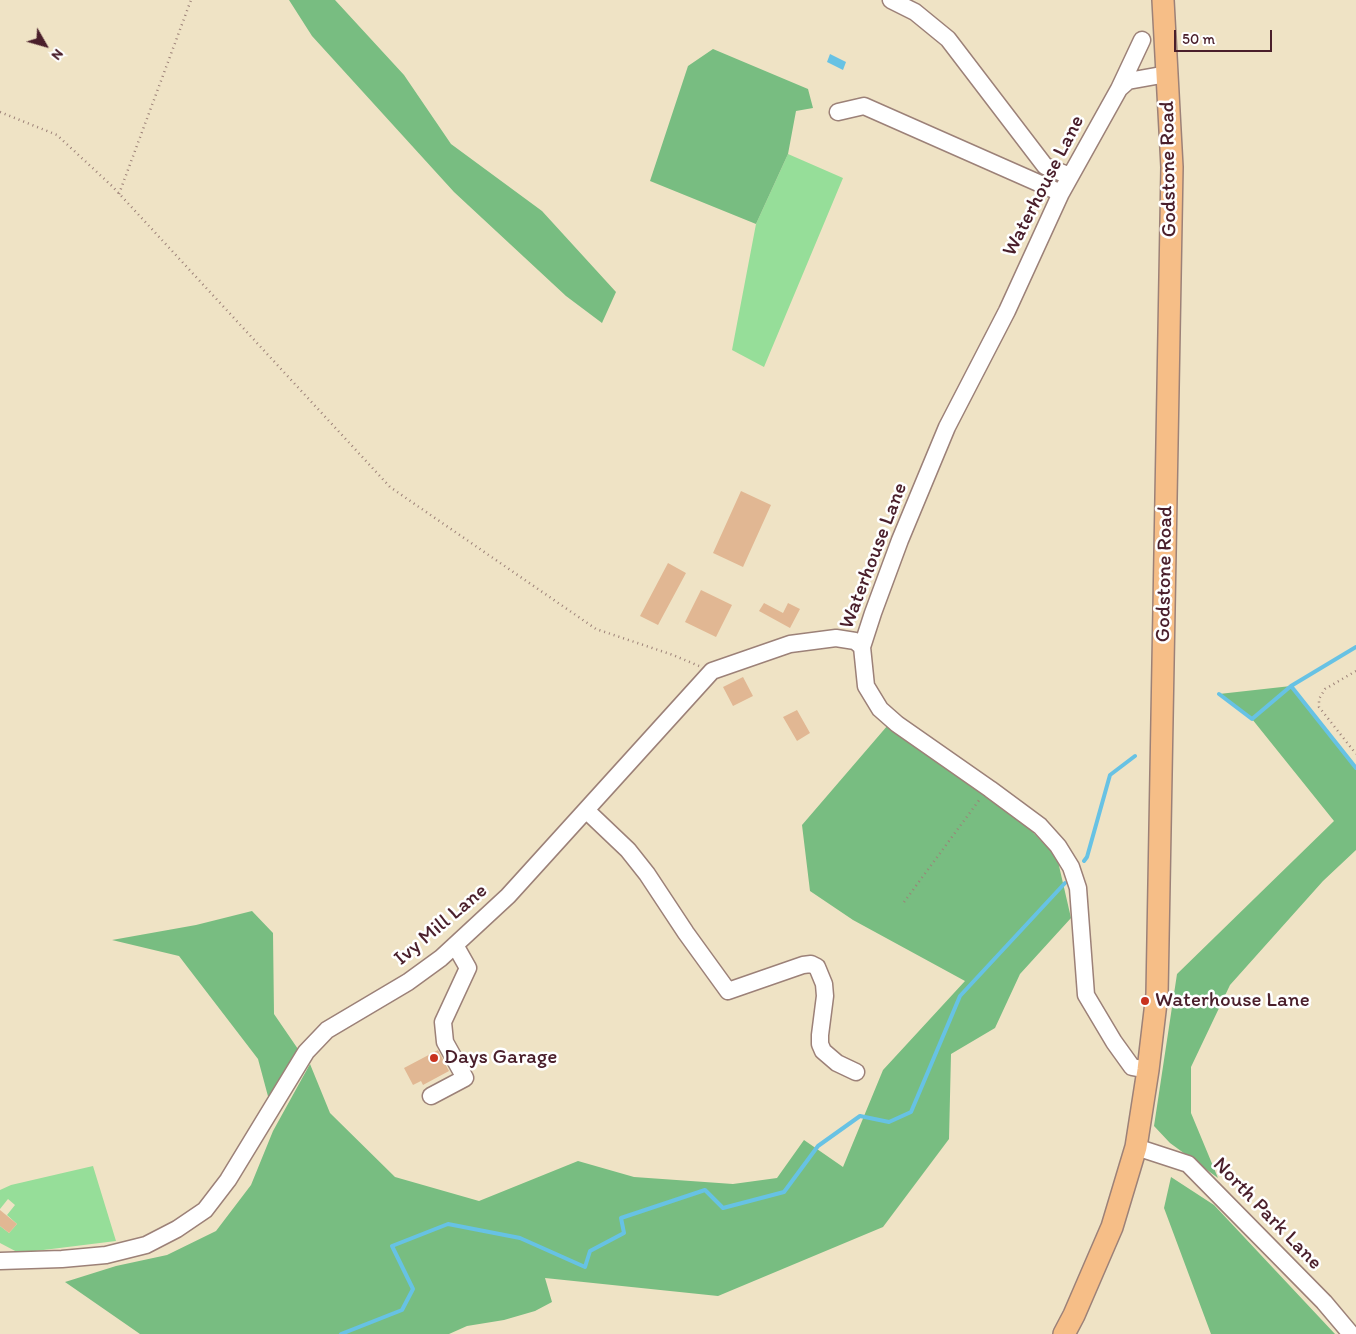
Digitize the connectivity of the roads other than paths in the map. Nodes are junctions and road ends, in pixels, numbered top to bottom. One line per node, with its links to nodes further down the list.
1 (891, 0): 7 (street)
2 (1163, 0): 4 (main road, Godstone Road)
3 (1142, 40): 5 (street, Waterhouse Lane)
4 (1167, 74): 5 (street); 12 (main road, Godstone Road)
5 (1119, 89): 7 (street, Waterhouse Lane)
6 (838, 112): 8 (street)
7 (1070, 176): 8 (street, Waterhouse Lane)
8 (1061, 193): 9 (street, Waterhouse Lane)
9 (862, 647): 10 (street, Ivy Mill Lane); 12 (street, Waterhouse Lane)
10 (587, 811): 11 (street, Ivy Mill Lane); 13 (street)
11 (455, 944): 14 (street); 16 (street, Ivy Mill Lane)
12 (1148, 1070): 15 (main road, Godstone Road)
13 (856, 1072)
14 (431, 1096)
15 (1136, 1147): 17 (main road, Godstone Road); 18 (street, North Park Lane)
16 (0, 1262)
17 (1059, 1333)
18 (1351, 1334)

